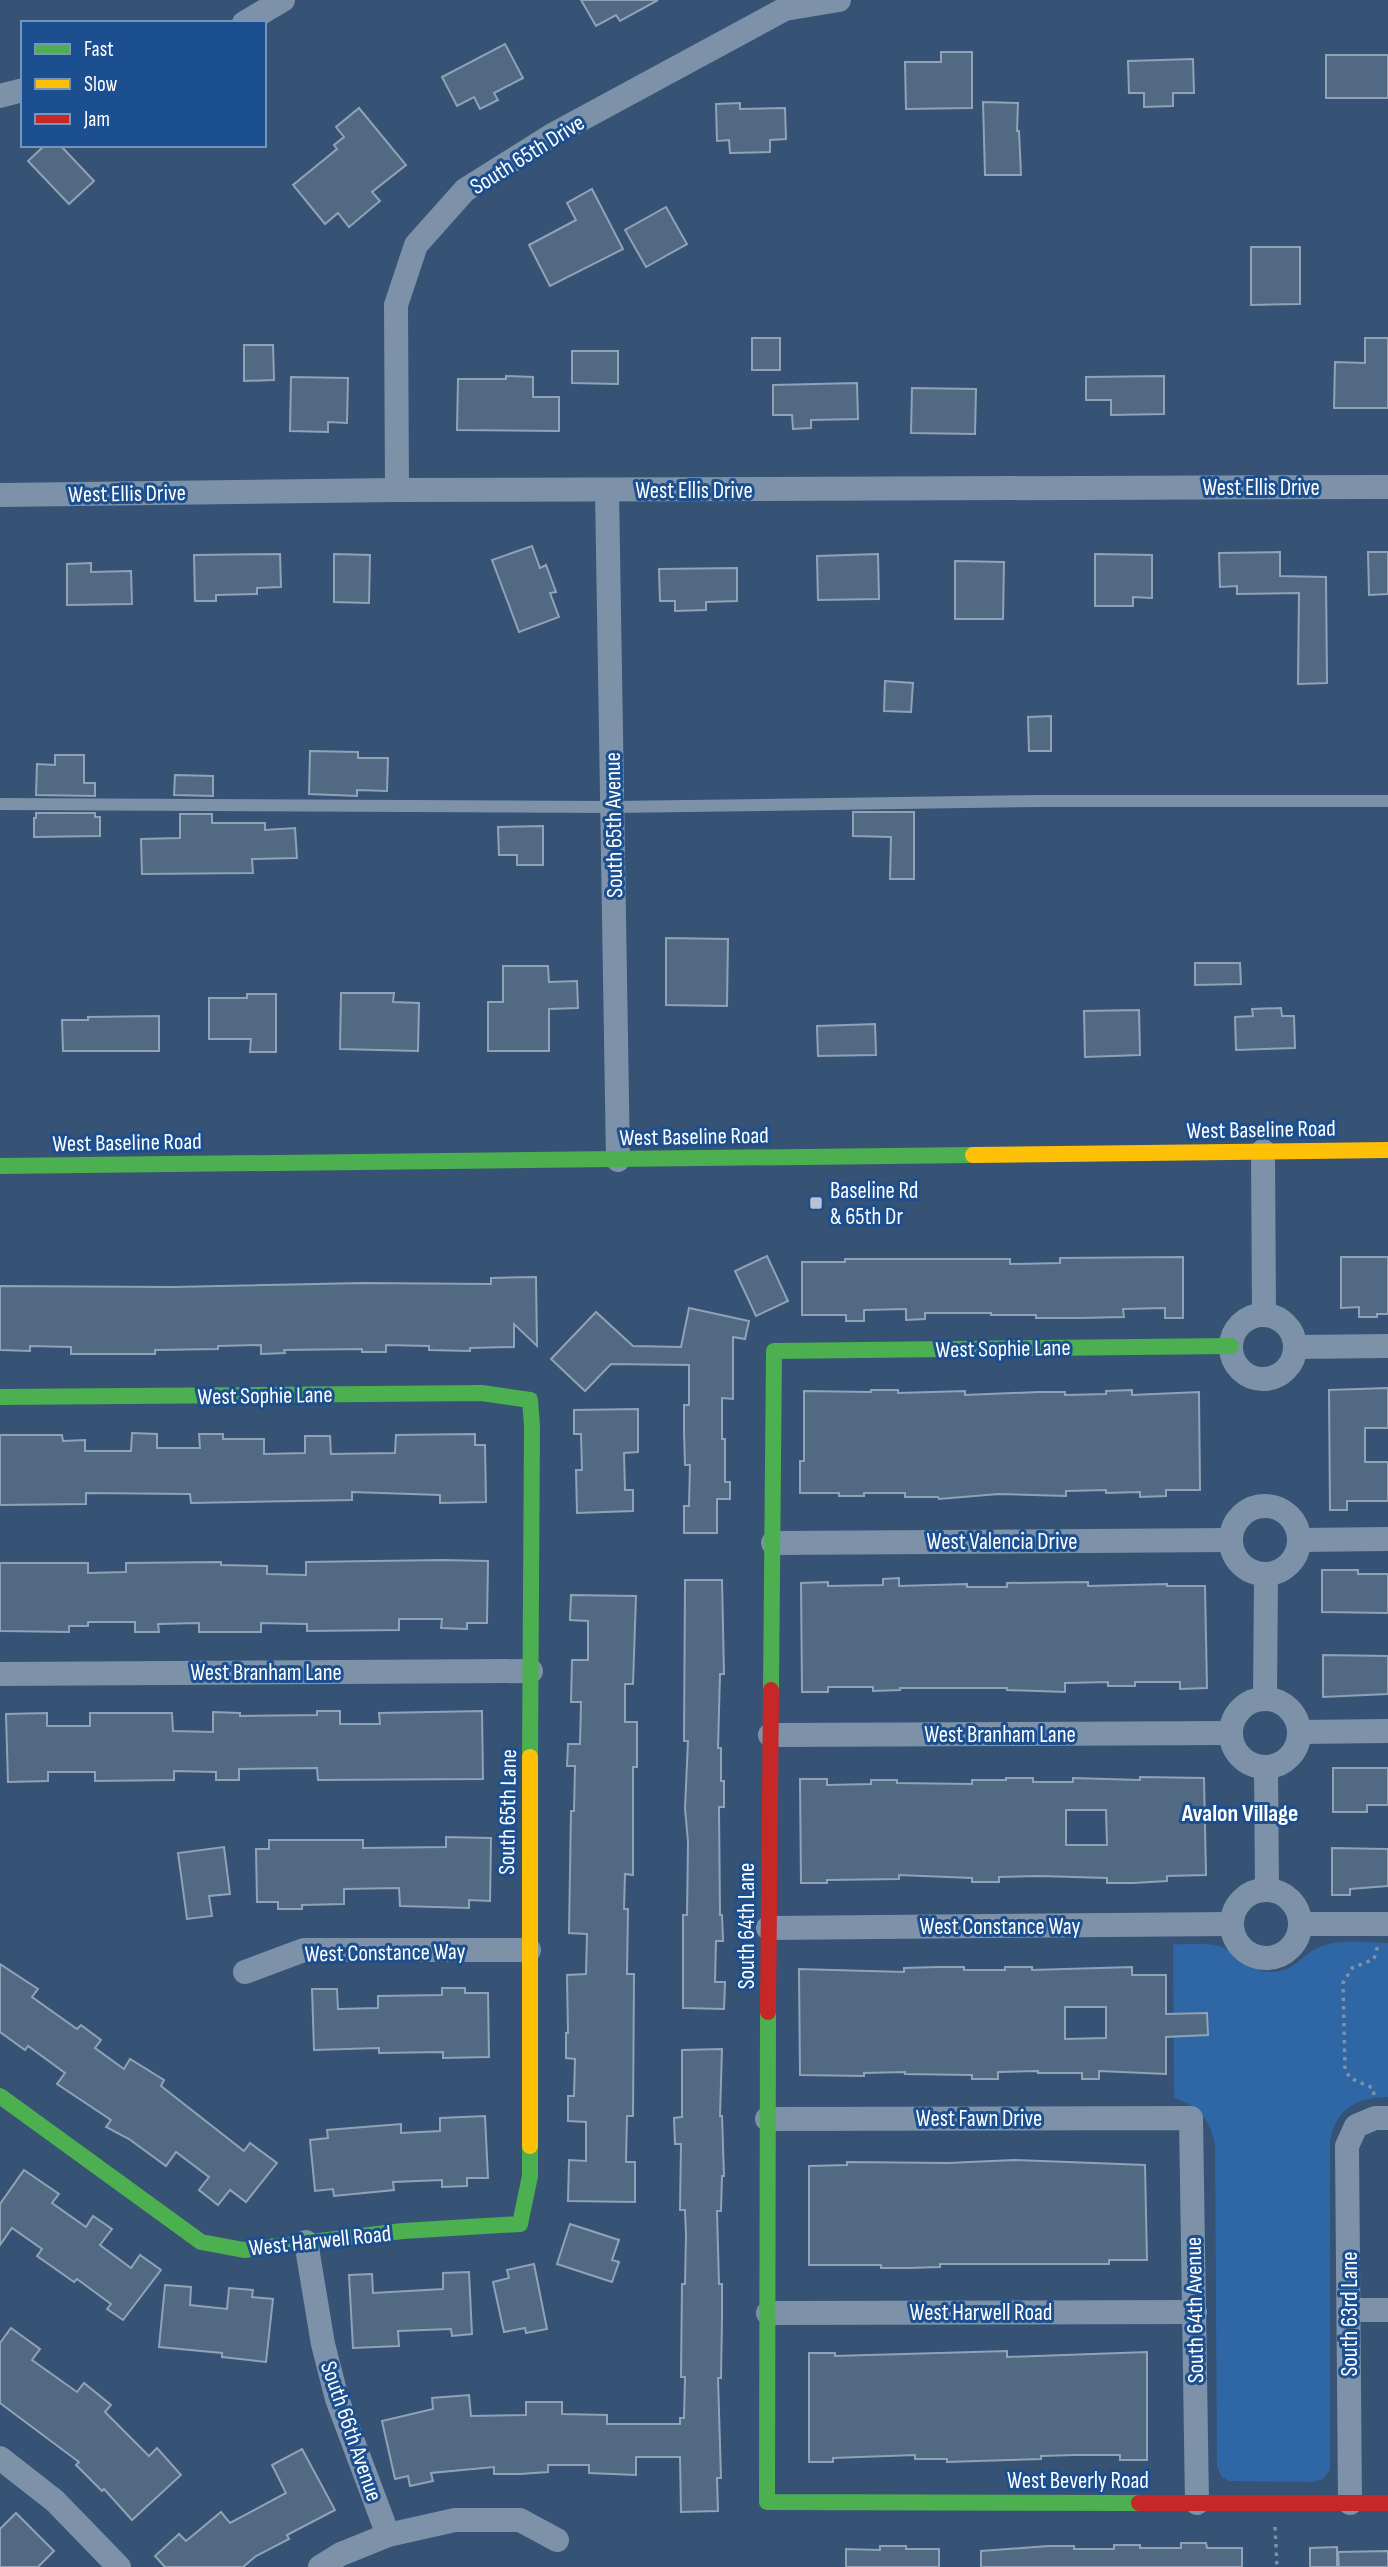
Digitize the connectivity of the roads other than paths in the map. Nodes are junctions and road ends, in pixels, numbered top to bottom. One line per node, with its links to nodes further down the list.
1 (283, 0): 3 (street)
2 (839, 0): 7 (street, South 65th Drive)
3 (247, 21)
4 (21, 91): 5 (street)
5 (0, 96)
6 (1388, 487): 8 (street, West Ellis Drive)
7 (397, 490): 8 (street, West Ellis Drive); 9 (street, West Ellis Drive)
8 (607, 490): 12 (street, South 65th Avenue)
9 (0, 495)
10 (1388, 802): 12 (lane)
11 (0, 804): 12 (lane)
12 (612, 807): 15 (street, South 65th Avenue)
13 (1388, 1150): 14 (street, West Baseline Road)
14 (1263, 1151): 15 (street, West Baseline Road); 17 (street)
15 (618, 1160): 16 (street, West Baseline Road)
16 (0, 1166)
17 (1264, 1315): 18 (street); 20 (street)
18 (1231, 1346): 20 (street); 21 (street, West Sophie Lane)
19 (1388, 1346): 20 (street)
20 (1295, 1347)
21 (774, 1351): 27 (street, South 64th Lane)
22 (0, 1398): 23 (street, West Sophie Lane)
23 (530, 1400): 29 (street, South 65th Lane)
24 (1388, 1539): 26 (street)
25 (1231, 1540): 26 (street); 27 (street, West Valencia Drive); 28 (street)
26 (1299, 1540): 28 (street)
27 (773, 1543): 35 (street, South 64th Lane)
28 (1265, 1574): 31 (street)
29 (531, 1671): 30 (street, West Branham Lane); 42 (street, South 65th Lane)
30 (0, 1674)
31 (1265, 1699): 33 (street); 34 (street)
32 (1388, 1731): 33 (street)
33 (1299, 1732): 36 (street)
34 (1231, 1733): 35 (street, West Branham Lane); 36 (street)
35 (770, 1735): 41 (street, South 64th Lane)
36 (1266, 1767): 37 (street)
37 (1267, 1890): 38 (street); 39 (street)
38 (1232, 1924): 39 (street); 41 (street, West Constance Way)
39 (1301, 1924): 40 (street)
40 (1384, 1924)
41 (768, 1928): 46 (street, South 64th Lane)
42 (528, 1950): 43 (street, West Constance Way); 48 (street, South 65th Lane)
43 (245, 1972)
44 (0, 2096): 49 (street, West Harwell Road)
45 (1191, 2118): 46 (street, West Fawn Drive); 52 (street, South 64th Avenue)
46 (767, 2119): 53 (street, South 64th Lane)
47 (1373, 2121): 50 (street, South 63rd Lane)
48 (520, 2224): 49 (street, West Harwell Road)
49 (306, 2242): 59 (street, South 66th Avenue)
50 (1350, 2310): 51 (street); 57 (street, South 63rd Lane)
51 (1388, 2310)
52 (1195, 2312): 53 (street, West Harwell Road); 56 (street, South 64th Avenue)
53 (768, 2313): 55 (street, South 64th Lane)
54 (0, 2458): 61 (street)
55 (767, 2502): 56 (street, West Beverly Road)
56 (1196, 2503): 57 (street, West Beverly Road)
57 (1350, 2503): 58 (street, West Beverly Road)
58 (1388, 2503)
59 (388, 2535): 60 (street); 62 (street)
60 (557, 2540)
61 (119, 2567)
62 (320, 2567)

